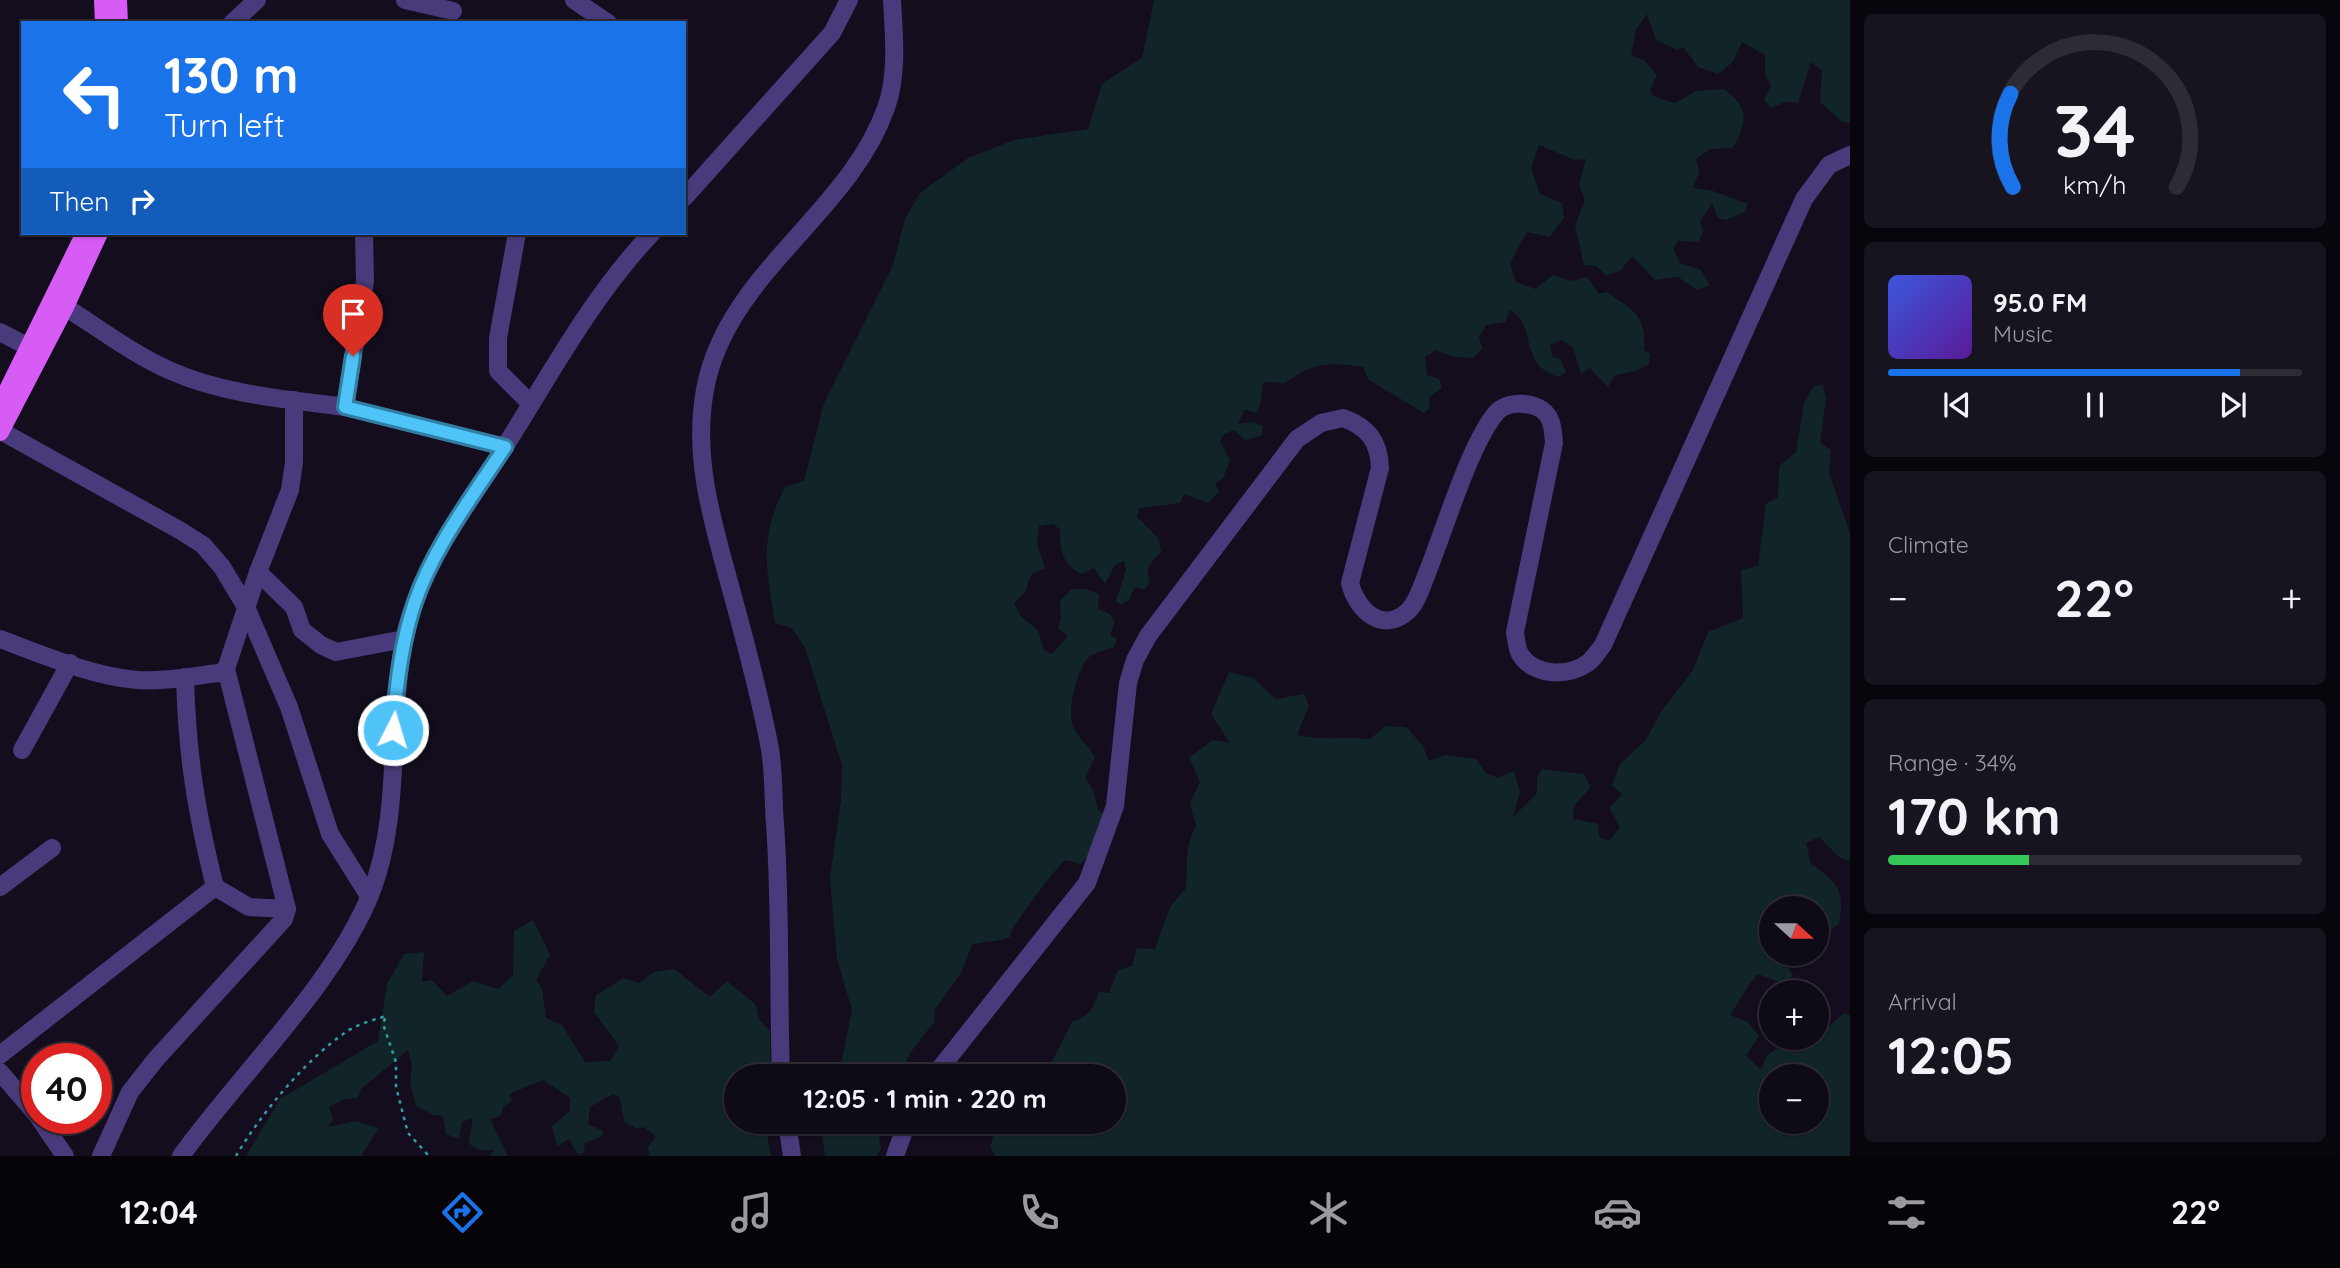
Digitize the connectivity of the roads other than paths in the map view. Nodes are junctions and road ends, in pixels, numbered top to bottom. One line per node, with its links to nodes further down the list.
1 (103, 0): 9 (main road)
2 (118, 0): 10 (main road)
3 (257, 0): 11 (street)
4 (405, 0): 8 (street)
5 (574, 0): 12 (street)
6 (849, 0): 14 (street)
7 (892, 0): 43 (street)
8 (458, 11)
9 (104, 21)
10 (119, 21)
11 (234, 21)
12 (605, 21)
13 (1850, 155): 44 (street)
14 (686, 196)
15 (84, 235): 22 (main road)
16 (98, 235): 20 (main road)
17 (364, 235): 26 (street)
18 (517, 235): 24 (street)
19 (650, 235): 24 (street)
20 (65, 307): 23 (street); 27 (main road)
21 (0, 332): 22 (street)
22 (29, 347): 25 (main road)
23 (294, 400): 26 (street); 29 (street)
24 (531, 404): 28 (street)
25 (0, 407)
26 (345, 407): 28 (street)
27 (0, 432): 30 (street)
28 (505, 447): 32 (street)
29 (258, 572): 30 (street); 32 (street)
30 (246, 607): 34 (street); 40 (street)
31 (0, 639): 33 (street)
32 (404, 639): 40 (street)
33 (70, 663): 35 (street); 36 (street)
34 (226, 669): 35 (street); 41 (street)
35 (185, 677): 39 (street)
36 (22, 750)
37 (52, 848): 38 (street)
38 (0, 887)
39 (215, 887): 41 (street); 42 (street)
40 (369, 896): 52 (street)
41 (287, 909): 51 (street)
42 (0, 1055)
43 (781, 1064)
44 (944, 1064)
45 (0, 1072): 46 (street)
46 (21, 1096)
47 (50, 1134): 50 (street)
48 (789, 1134): 53 (street)
49 (903, 1134): 54 (street)
50 (65, 1156)
51 (101, 1156)
52 (181, 1156)
53 (792, 1156)
54 (895, 1156)

